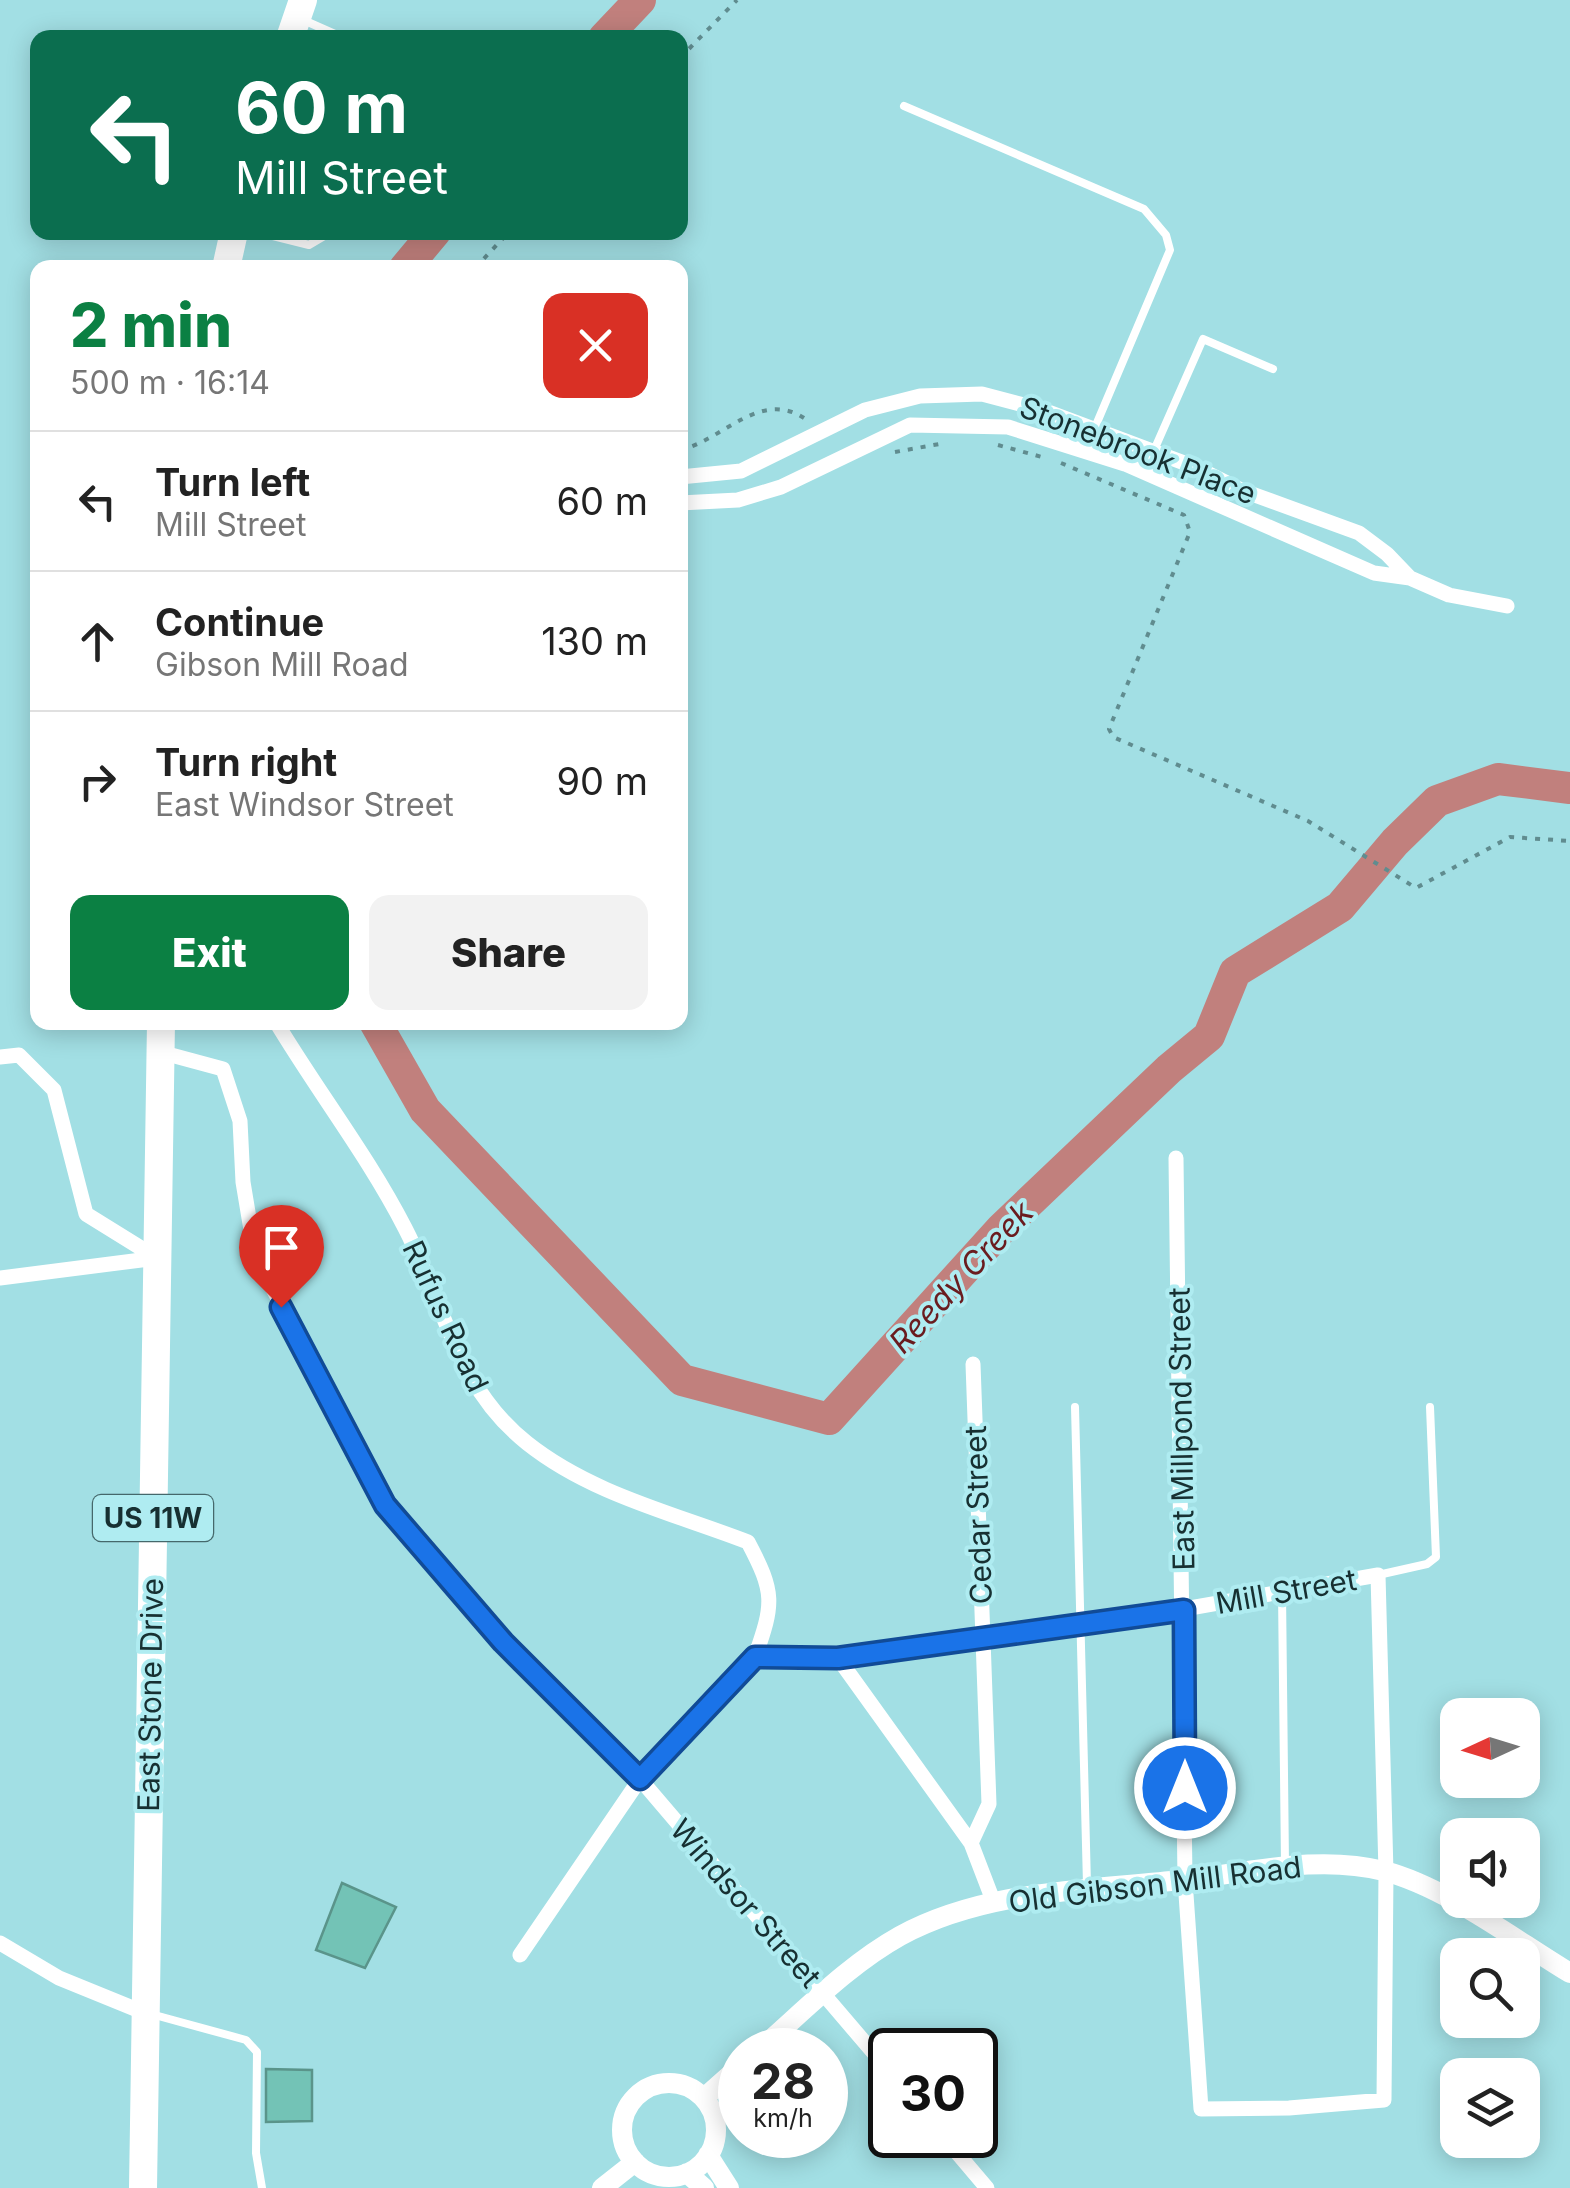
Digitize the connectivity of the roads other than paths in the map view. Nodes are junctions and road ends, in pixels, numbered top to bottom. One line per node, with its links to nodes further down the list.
1 (297, 18): 2 (lane)
2 (325, 30)
3 (904, 106): 7 (lane)
4 (289, 240): 5 (lane)
5 (317, 240)
6 (1273, 370): 9 (lane)
7 (1094, 429): 8 (lane); 9 (street, Stonebrook Place); 11 (street, Stonebrook Place)
8 (1085, 451): 10 (street, Stonebrook Place); 12 (street, Stonebrook Place)
9 (1154, 451): 10 (lane); 13 (street, Stonebrook Place)
10 (1144, 473): 13 (street, Stonebrook Place)
11 (688, 475)
12 (688, 503)
13 (1410, 578): 14 (street, Stonebrook Place)
14 (1506, 606)
15 (161, 1030): 17 (highway, East Stone Drive / US 11W)
16 (281, 1030): 30 (street, Rufus Road)
17 (160, 1052): 20 (highway, East Stone Drive / US 11W); 32 (street, Windsor Street)
18 (0, 1057): 20 (street)
19 (1176, 1158): 27 (street, East Millpond Street)
20 (158, 1258): 21 (street); 43 (highway, East Stone Drive / US 11W)
21 (0, 1278)
22 (973, 1364): 29 (street, Cedar Street)
23 (1075, 1407): 28 (lane)
24 (1430, 1407): 25 (lane)
25 (1378, 1575): 26 (street, Mill Street); 35 (street)
26 (1282, 1592): 27 (street, Mill Street); 34 (lane)
27 (1184, 1610): 28 (street, Mill Street); 36 (street, East Millpond Street)
28 (1080, 1623): 29 (street, Mill Street); 37 (lane)
29 (982, 1636): 31 (street, Mill Street); 33 (street, Cedar Street)
30 (755, 1657): 31 (street, Mill Street); 32 (street)
31 (838, 1658): 33 (street)
32 (640, 1779): 40 (street); 42 (street, Windsor Street)
33 (971, 1842): 38 (street)
34 (1285, 1866): 35 (main road, Old Gibson Mill Road); 36 (main road, Old Gibson Mill Road)
35 (1386, 1872): 36 (street, East Millpond Street); 41 (main road, Old Gibson Mill Road)
36 (1185, 1880): 37 (main road, Old Gibson Mill Road)
37 (1087, 1890): 38 (main road, Old Gibson Mill Road)
38 (994, 1902): 42 (main road, Old Gibson Mill Road)
39 (0, 1943): 43 (street)
40 (520, 1956)
41 (1570, 1973)
42 (824, 1994): 44 (main road, Old Gibson Mill Road); 45 (street, Windsor Street)
43 (145, 2013): 52 (highway, East Stone Drive / US 11W); 53 (lane)
44 (785, 2028)
45 (868, 2046)
46 (718, 2086): 47 (main road)
47 (704, 2098): 48 (main road); 50 (main road)
48 (708, 2156): 51 (main road); 56 (main road)
49 (962, 2158): 57 (street)
50 (635, 2162): 51 (main road); 54 (main road)
51 (687, 2173): 55 (main road)
52 (143, 2188)
53 (262, 2188)
54 (602, 2188)
55 (704, 2188)
56 (729, 2188)
57 (987, 2188)

